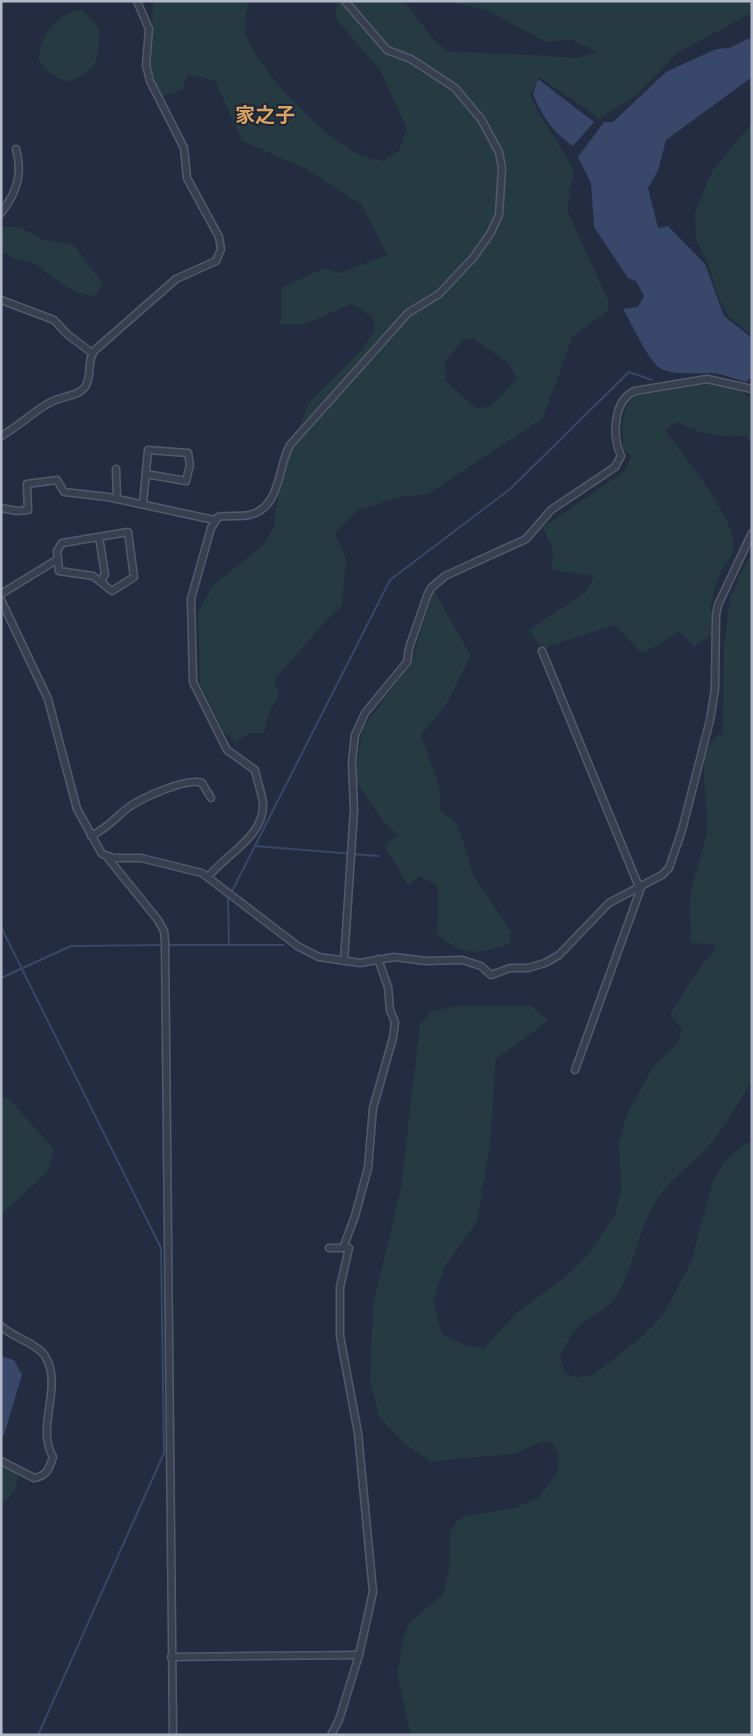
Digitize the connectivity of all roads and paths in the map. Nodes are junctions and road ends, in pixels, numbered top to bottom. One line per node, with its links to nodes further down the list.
1 (137, 1): 6 (street)
2 (345, 1): 14 (street)
3 (16, 148): 4 (street)
4 (1, 214)
5 (1, 300): 6 (street)
6 (92, 353): 8 (street)
7 (752, 389): 28 (street)
8 (1, 436)
9 (116, 469): 11 (street)
10 (146, 474): 10 (street); 12 (street)
11 (117, 499): 12 (street); 13 (street)
12 (143, 504): 14 (street)
13 (1, 508)
14 (214, 520): 25 (street)
15 (752, 533): 26 (street)
16 (99, 537): 17 (street); 18 (street); 18 (street)
17 (58, 559): 18 (street); 19 (street)
18 (101, 582)
19 (1, 594)
20 (2, 604): 23 (street)
21 (542, 651): 26 (street)
22 (211, 798): 23 (street)
23 (91, 836): 24 (street)
24 (107, 856): 25 (street); 35 (street)
25 (208, 877): 28 (street)
26 (641, 886): 27 (street); 29 (street)
27 (378, 959): 28 (street); 31 (street)
28 (344, 961)
29 (575, 1070)
30 (329, 1248): 31 (street)
31 (342, 1248): 34 (street)
32 (1, 1326): 33 (street)
33 (1, 1461)
34 (359, 1655): 35 (street); 37 (street)
35 (172, 1657): 36 (street)
36 (173, 1735)
37 (332, 1735)

